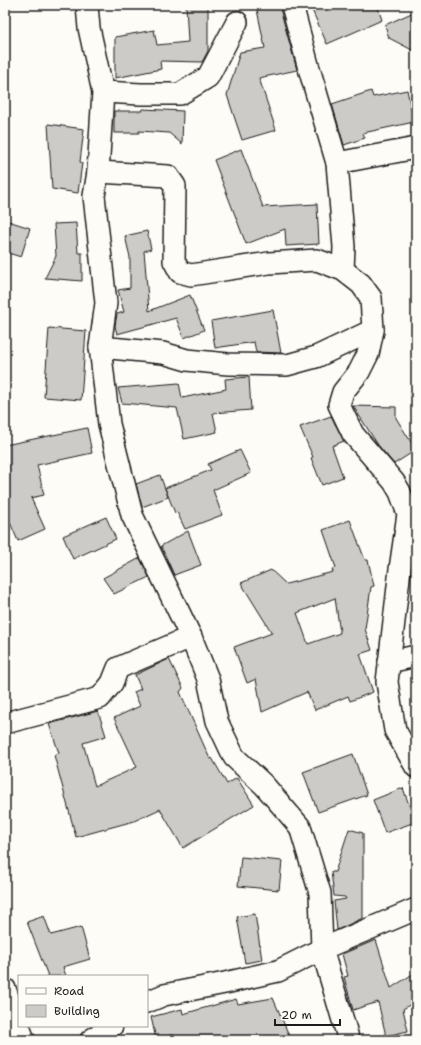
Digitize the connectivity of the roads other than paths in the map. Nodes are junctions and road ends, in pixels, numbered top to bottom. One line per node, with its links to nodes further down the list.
1 (87, 5): 4 (street)
2 (292, 5): 6 (street)
3 (238, 22): 4 (street)
4 (103, 92): 7 (street)
5 (416, 148): 6 (street)
6 (337, 163): 8 (street)
7 (98, 172): 8 (street); 10 (street)
8 (343, 270): 9 (street)
9 (373, 330): 10 (street); 11 (street)
10 (100, 346): 12 (street)
11 (408, 567): 14 (street)
12 (191, 637): 15 (street); 18 (street)
13 (416, 656): 14 (street)
14 (389, 662): 16 (street)
15 (5, 723)
16 (416, 767)
17 (416, 909): 18 (street)
18 (322, 949): 20 (street); 26 (street)
19 (5, 989): 21 (street)
20 (148, 1002)
21 (18, 1024)
22 (19, 1027): 24 (street)
23 (110, 1027): 25 (street)
24 (24, 1040)
25 (91, 1040)
26 (348, 1040)

